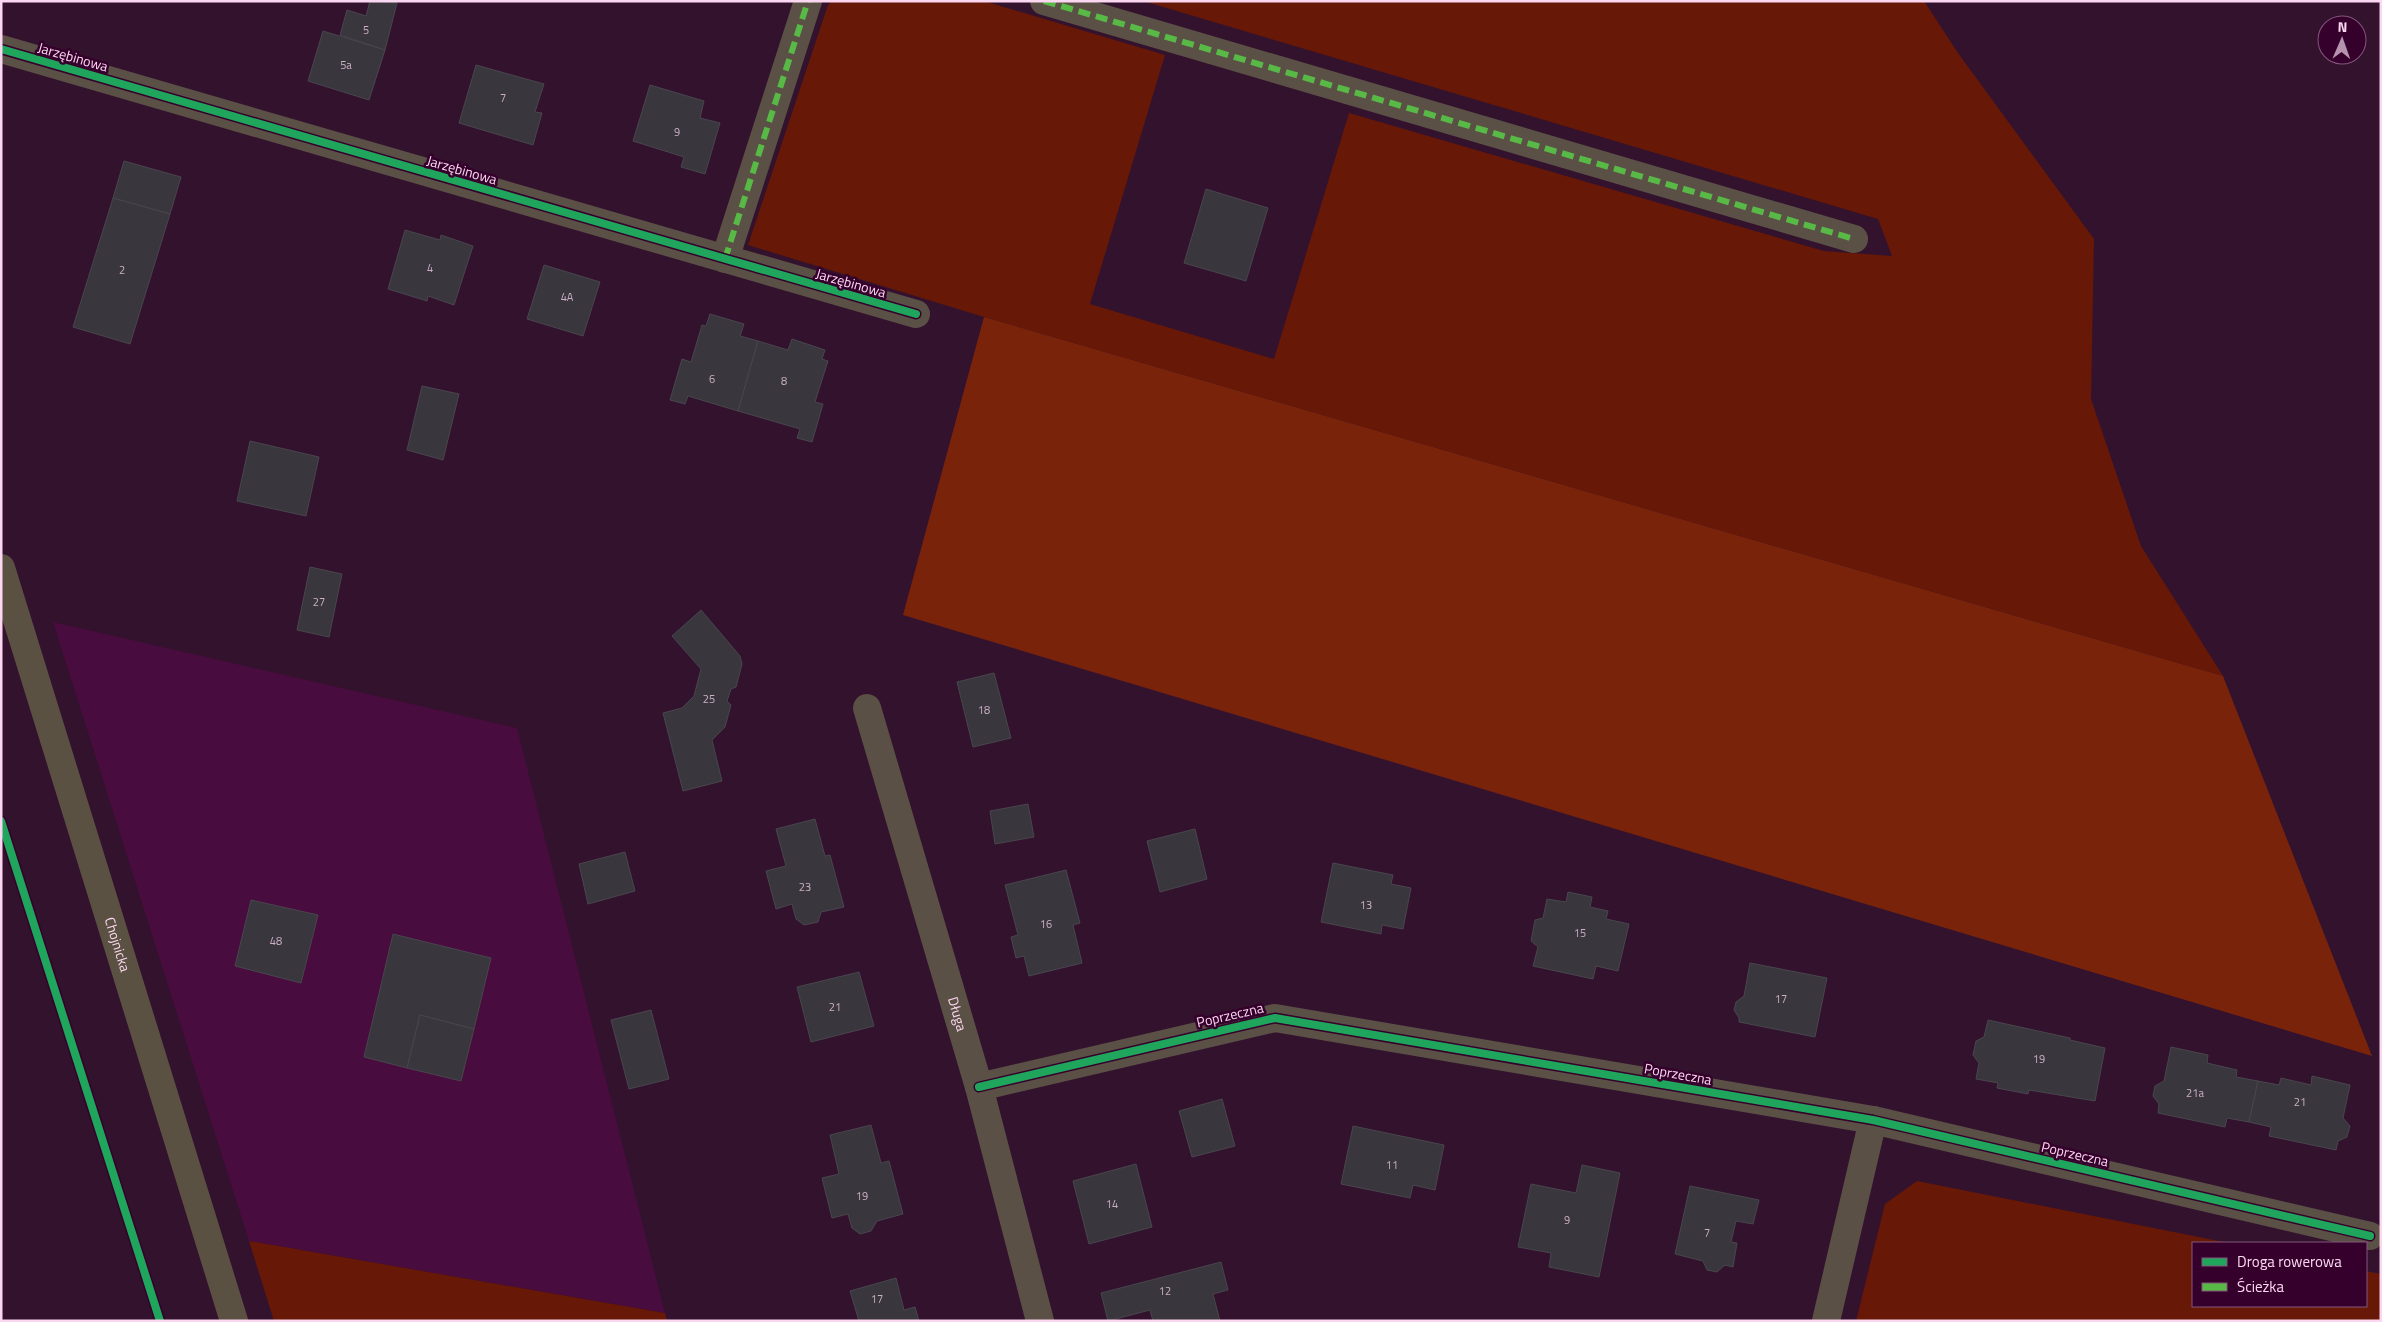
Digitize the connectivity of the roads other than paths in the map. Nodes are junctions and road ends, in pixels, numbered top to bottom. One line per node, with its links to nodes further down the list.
1 (808, 1): 5 (street)
2 (1044, 1): 4 (street)
3 (1, 49): 5 (street, Jarzębinowa)
4 (1854, 239)
5 (725, 260): 6 (street, Jarzębinowa)
6 (916, 314)
7 (1, 568): 12 (street, Chojnicka)
8 (867, 708): 9 (street, Długa)
9 (979, 1087): 10 (street, Poprzeczna); 13 (street, Długa)
10 (1873, 1120): 11 (street, Poprzeczna); 14 (street)
11 (2370, 1236)
12 (234, 1321)
13 (1040, 1321)
14 (1826, 1321)

